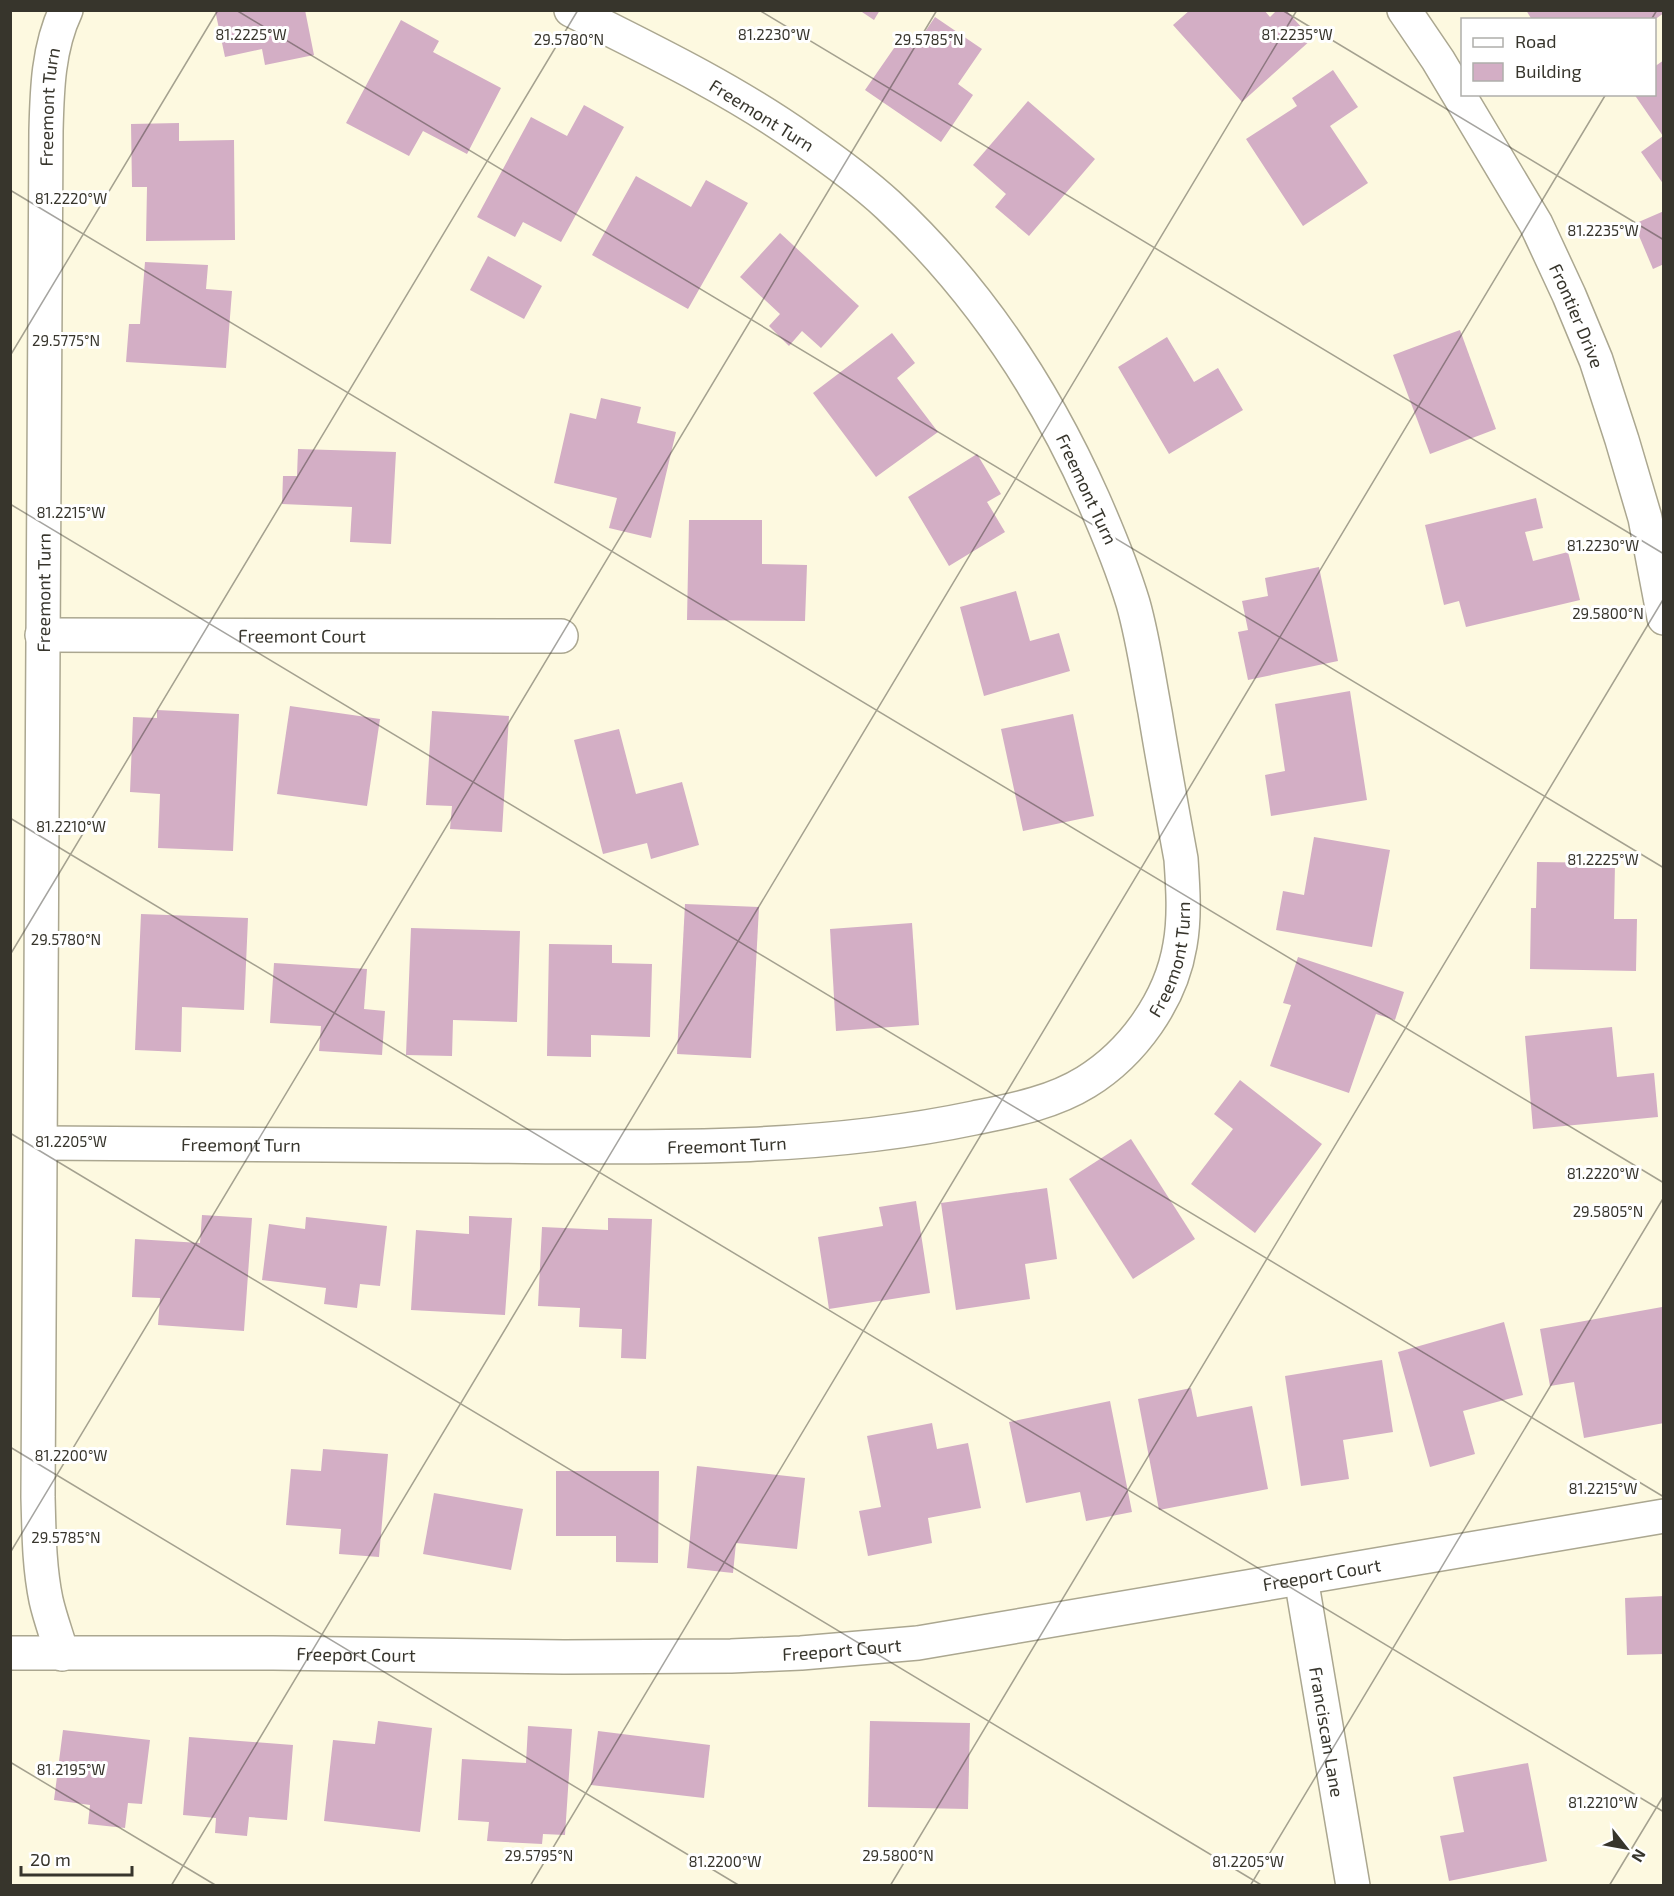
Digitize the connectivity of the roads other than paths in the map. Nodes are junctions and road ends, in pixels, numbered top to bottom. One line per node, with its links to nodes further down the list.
1 (66, 10): 5 (street, Freemont Turn)
2 (572, 10): 7 (street, Freemont Turn)
3 (1404, 10): 4 (street, Frontier Drive)
4 (1664, 618)
5 (42, 635): 6 (street, Freemont Court); 7 (street, Freemont Turn)
6 (561, 636)
7 (41, 1143): 11 (street, Freemont Turn)
8 (1664, 1516): 9 (street, Freeport Court)
9 (1301, 1578): 11 (street, Freeport Court); 12 (street, Franciscan Lane)
10 (10, 1653): 11 (street, Freeport Court)
11 (62, 1654)
12 (1353, 1886)

